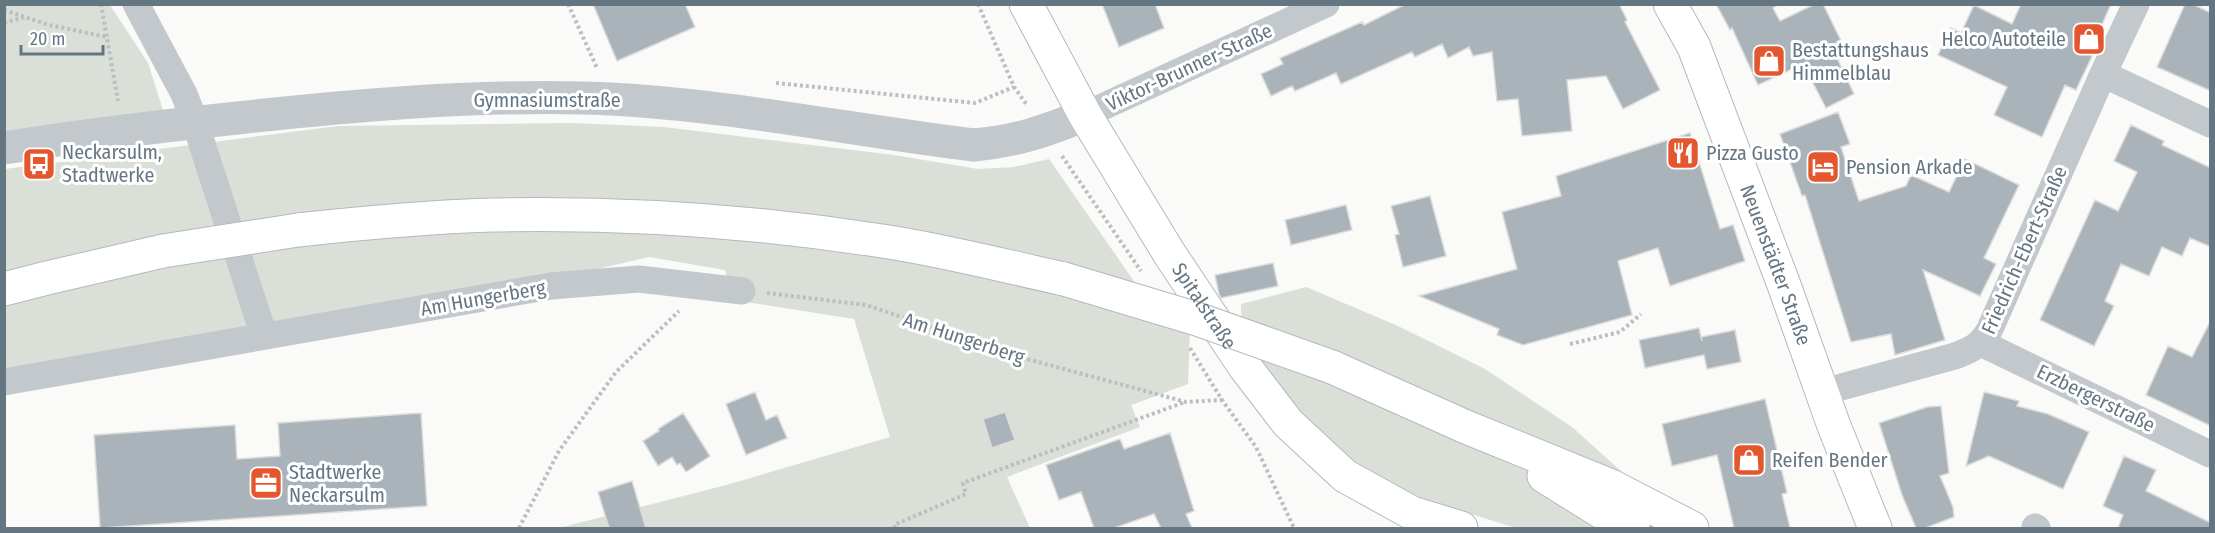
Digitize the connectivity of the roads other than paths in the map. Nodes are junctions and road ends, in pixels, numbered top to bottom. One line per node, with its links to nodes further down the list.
1 (136, 4): 8 (street)
2 (1026, 4): 7 (main road, Spitalstraße)
3 (1326, 4): 7 (street, Viktor-Brunner-Straße)
4 (1670, 4): 16 (main road, Neuenstädter Straße)
5 (2136, 4): 6 (street, Friedrich-Ebert-Straße)
6 (2103, 74): 9 (street); 14 (street, Friedrich-Ebert-Straße)
7 (1085, 116): 8 (street, Gymnasiumstraße); 19 (main road, Spitalstraße)
8 (195, 123): 10 (street, Gymnasiumstraße); 13 (street)
9 (2211, 124)
10 (4, 148)
11 (4, 289): 17 (main road, bridge)
12 (742, 291): 13 (street, Am Hungerberg)
13 (264, 336): 15 (street, Am Hungerberg)
14 (1981, 343): 16 (street, Friedrich-Ebert-Straße); 18 (street, Erzbergerstraße)
15 (4, 382)
16 (1823, 392): 23 (main road, Neuenstädter Straße)
17 (1466, 427): 21 (main road); 22 (main road)
18 (2211, 454)
19 (1409, 521): 20 (main road, Spitalstraße)
20 (1461, 528)
21 (1633, 528)
22 (1692, 528)
23 (1875, 528)

